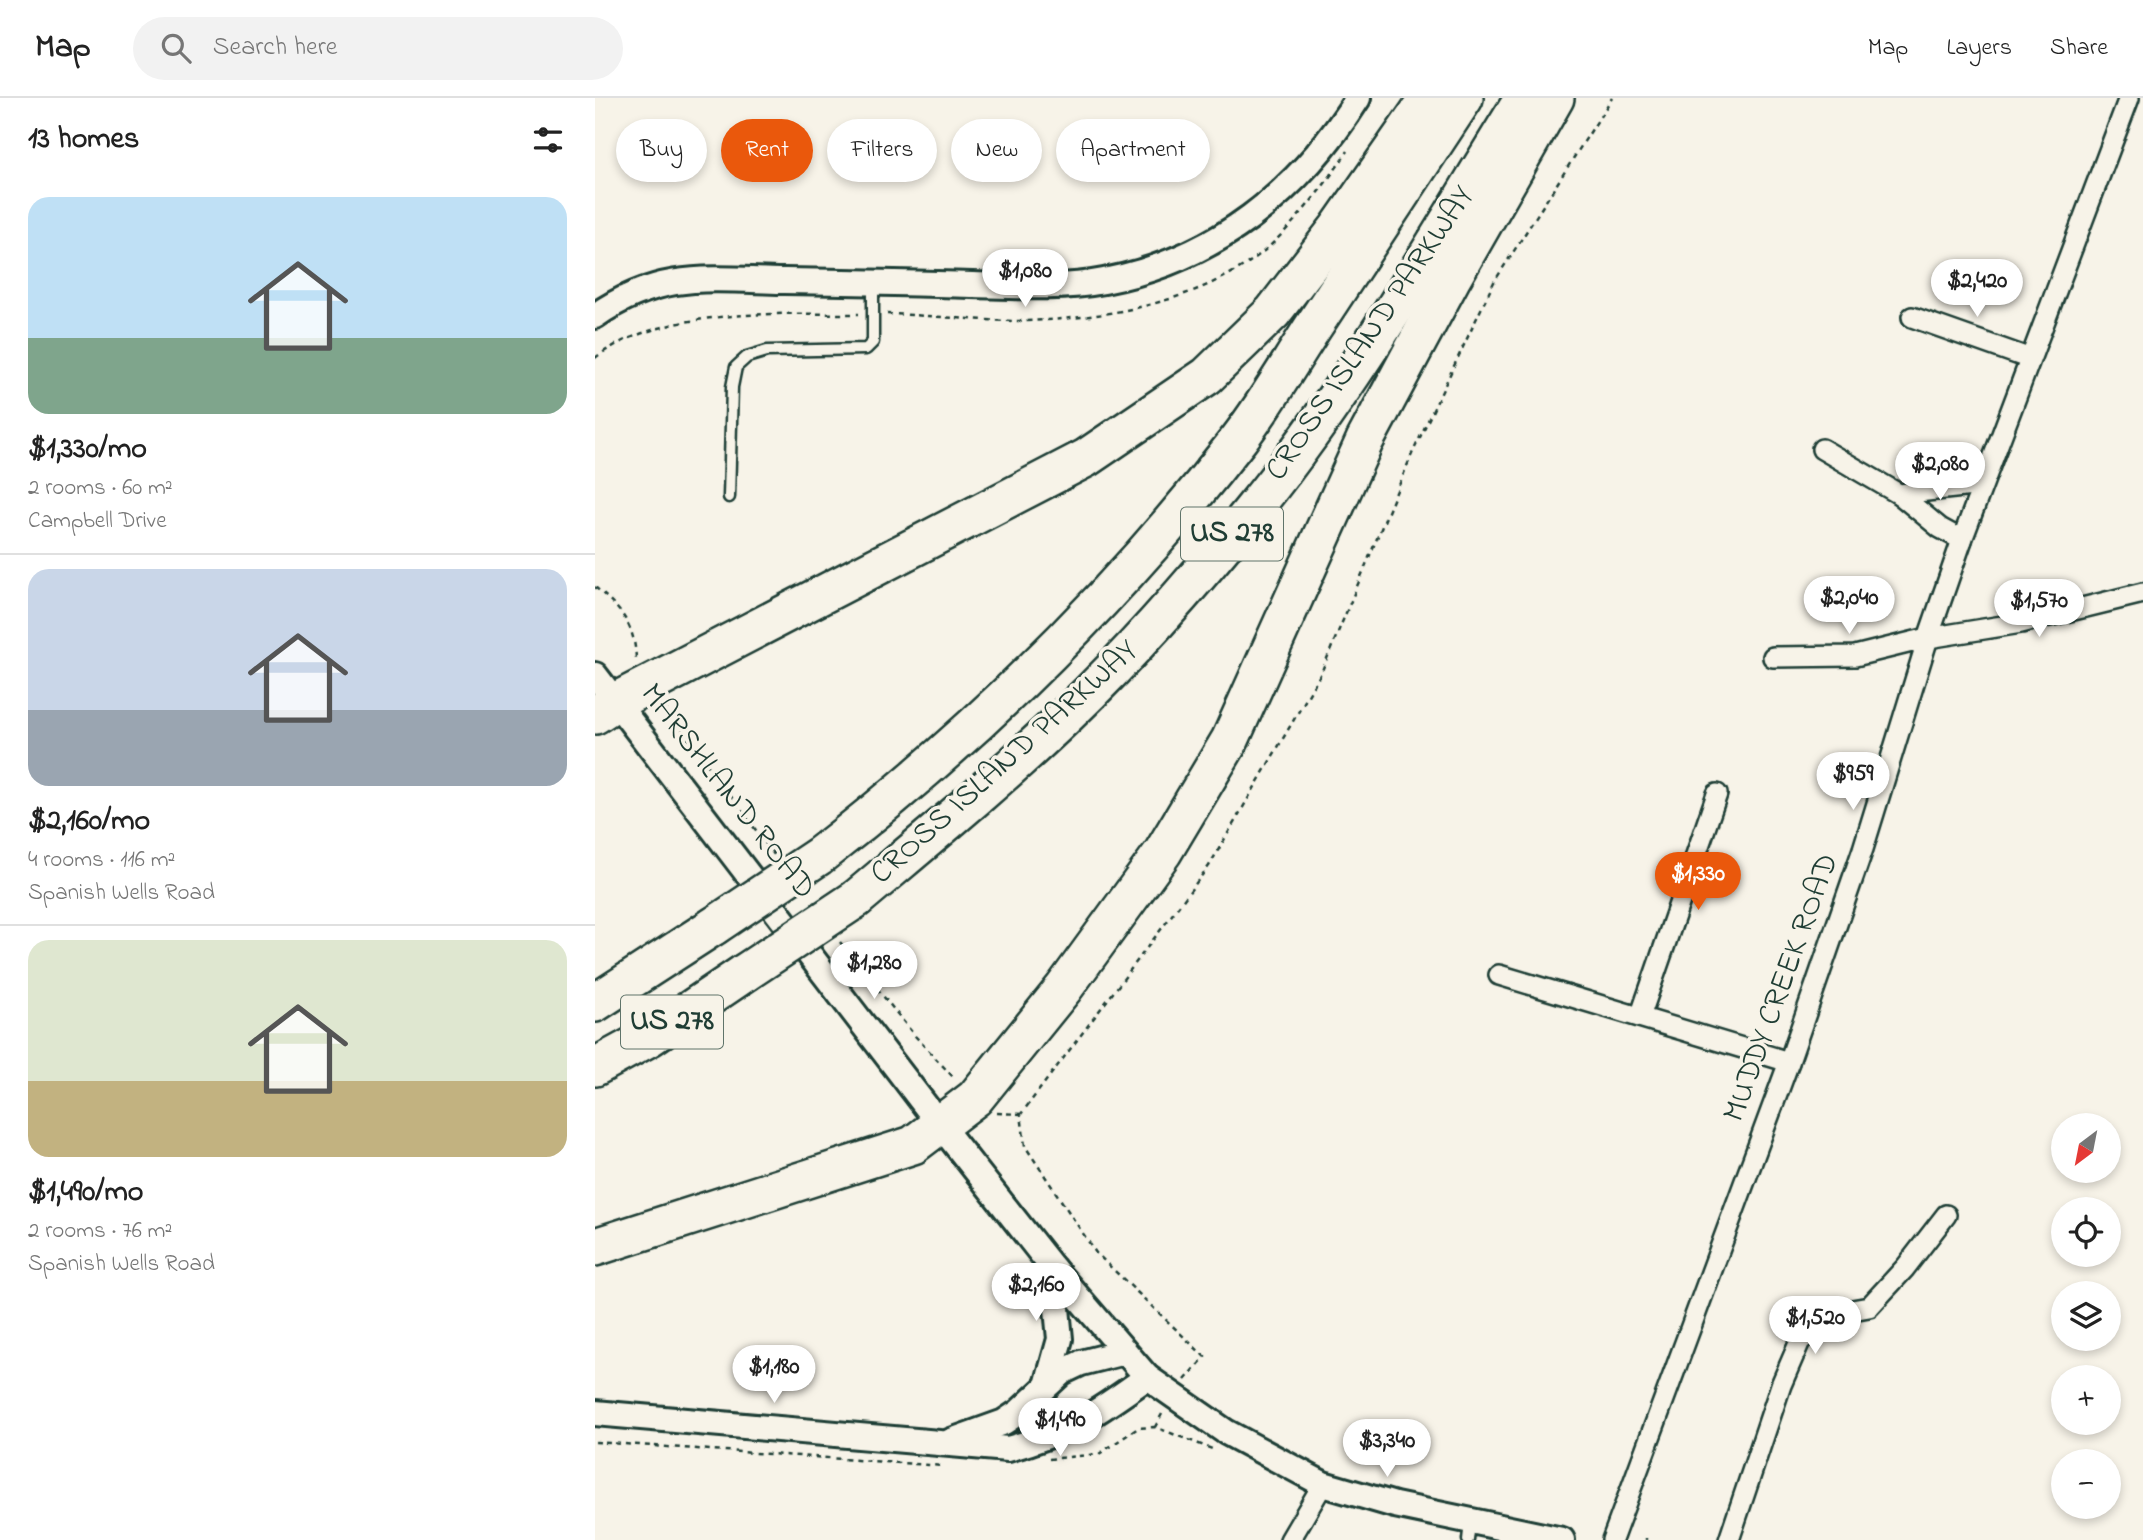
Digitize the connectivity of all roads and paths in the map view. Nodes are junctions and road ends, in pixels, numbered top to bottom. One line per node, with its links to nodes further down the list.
1 (1357, 98): 8 (street)
2 (1429, 98): 20 (highway)
3 (1464, 98): 23 (highway, CROSS ISLAND PARKWAY / US 278, bridge)
4 (1524, 98): 26 (highway, CROSS ISLAND PARKWAY / US 278, bridge)
5 (1555, 98): 27 (highway)
6 (1612, 98): 34 (path)
7 (2129, 98): 11 (street, MUDDY CREEK ROAD)
8 (873, 283): 9 (street); 15 (lane)
9 (595, 316)
10 (1912, 317): 11 (street)
11 (2028, 358): 13 (street, MUDDY CREEK ROAD)
12 (1822, 449): 14 (street)
13 (1982, 485): 14 (street); 16 (street, MUDDY CREEK ROAD)
14 (1899, 494): 16 (street)
15 (729, 497)
16 (1962, 540): 18 (street, MUDDY CREEK ROAD)
17 (2143, 593): 18 (street)
18 (1927, 638): 19 (street); 25 (street, MUDDY CREEK ROAD)
19 (1773, 657)
20 (602, 697): 27 (street, MARSHLAND ROAD)
21 (1717, 794): 24 (street)
22 (1499, 975): 24 (street)
23 (595, 1003)
24 (1640, 1017): 25 (street)
25 (1789, 1062): 42 (street, MUDDY CREEK ROAD)
26 (595, 1067)
27 (941, 1126): 29 (highway); 30 (street, MARSHLAND ROAD)
28 (1945, 1215): 43 (street)
29 (595, 1247)
30 (1052, 1268): 31 (street, MARSHLAND ROAD); 33 (street)
31 (1124, 1352): 32 (street, MARSHLAND ROAD); 33 (street)
32 (1147, 1377): 34 (street, MARSHLAND ROAD); 37 (street)
33 (1048, 1382): 37 (street)
34 (1173, 1395): 36 (path); 38 (street, MARSHLAND ROAD)
35 (595, 1413): 37 (street)
36 (1155, 1427)
37 (950, 1442)
38 (1323, 1484): 39 (street, MARSHLAND ROAD); 40 (street)
39 (1469, 1531): 41 (street, MARSHLAND ROAD)
40 (1290, 1540)
41 (1562, 1540)
42 (1612, 1540)
43 (1729, 1540)

